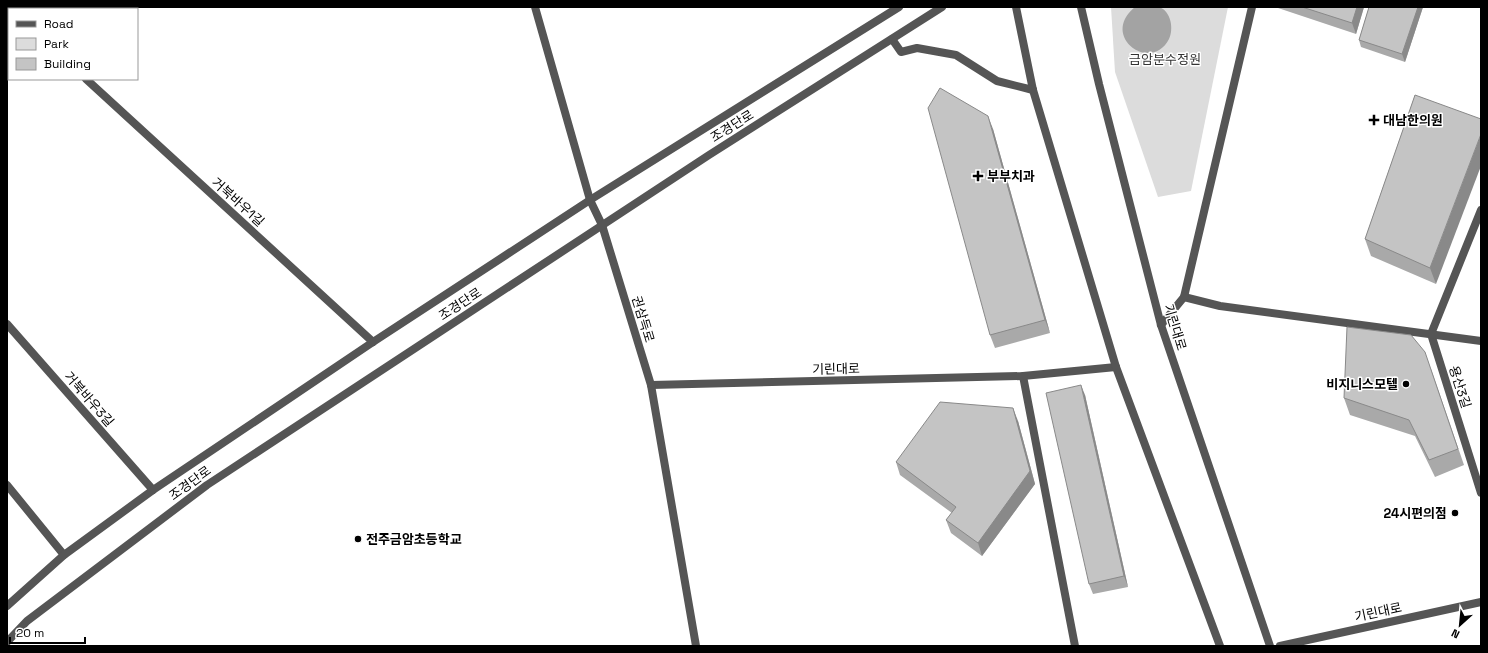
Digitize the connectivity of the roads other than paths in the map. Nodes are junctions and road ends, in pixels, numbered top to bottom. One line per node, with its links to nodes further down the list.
1 (535, 7): 10 (street, 권삼득로)
2 (899, 7): 10 (street, 조경단로)
3 (942, 7): 7 (street, 조경단로)
4 (1016, 7): 9 (street)
5 (1081, 7): 15 (street, 기린대로)
6 (1252, 7): 13 (street)
7 (892, 39): 9 (street); 12 (street, 조경단로)
8 (87, 80): 18 (street, 거북바우1길)
9 (1033, 90): 19 (street)
10 (590, 200): 12 (street, 권삼득로); 18 (street, 조경단로)
11 (1481, 210): 16 (street)
12 (602, 225): 21 (street, 권삼득로); 28 (street, 조경단로)
13 (1184, 297): 15 (street); 16 (street, 기린대로)
14 (7, 324): 23 (street, 거북바우3길)
15 (1161, 325): 32 (street, 기린대로)
16 (1430, 334): 17 (street); 24 (street, 용산3길)
17 (1481, 341)
18 (373, 342): 23 (street, 조경단로)
19 (1116, 367): 20 (street, 기린대로); 31 (street)
20 (1023, 376): 21 (street, 기린대로); 30 (street)
21 (651, 385): 29 (street, 권삼득로)
22 (7, 485): 25 (street)
23 (152, 490): 25 (street, 조경단로)
24 (1481, 493)
25 (64, 555): 27 (street, 조경단로)
26 (1481, 602): 33 (street, 기린대로)
27 (7, 606)
28 (7, 642)
29 (696, 646)
30 (1075, 646)
31 (1220, 646)
32 (1270, 646)
33 (1280, 646)

